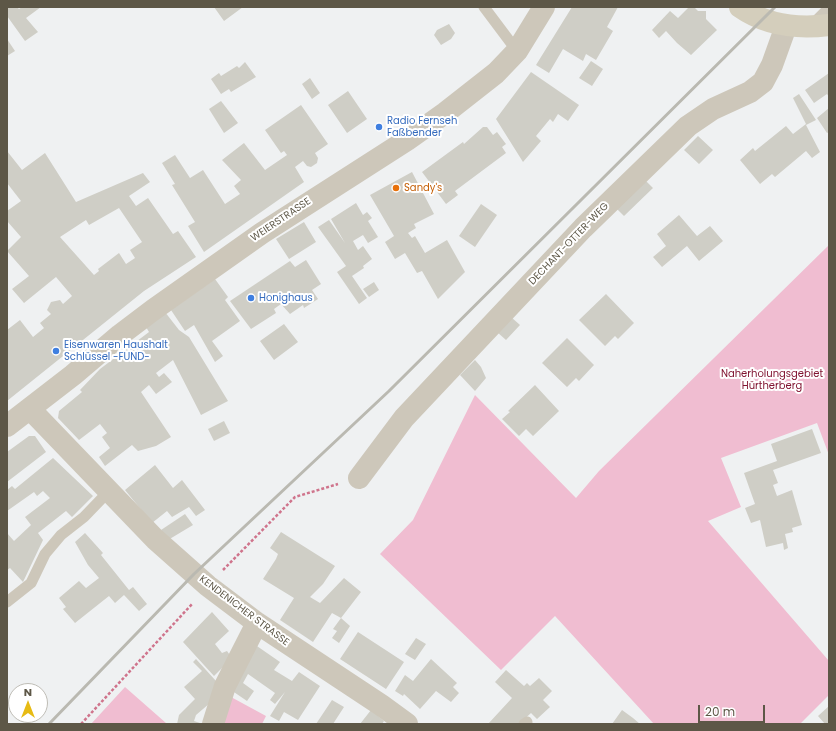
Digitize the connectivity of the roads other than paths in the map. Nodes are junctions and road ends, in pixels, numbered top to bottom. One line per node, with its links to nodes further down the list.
1 (484, 7): 7 (lane)
2 (544, 7): 7 (street, WEIERSTRASSE)
3 (740, 7): 5 (street)
4 (829, 8): 6 (lane)
5 (786, 26): 6 (street); 10 (street, DECHANT-OTTER-WEG)
6 (819, 26)
7 (517, 51): 8 (street, WEIERSTRASSE)
8 (30, 409): 9 (street, WEIERSTRASSE); 11 (street, KENDENICHER STRASSE)
9 (7, 426)
10 (359, 478)
11 (110, 490): 12 (lane); 13 (street, KENDENICHER STRASSE)
12 (7, 602)
13 (257, 623): 14 (street); 15 (street, KENDENICHER STRASSE)
14 (213, 724)
15 (407, 724)

